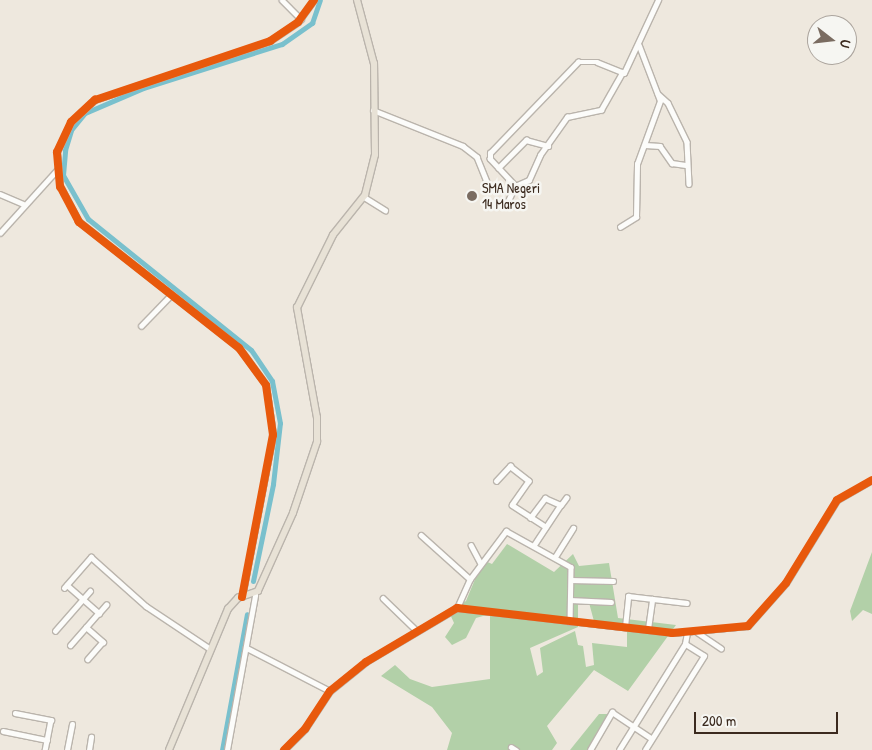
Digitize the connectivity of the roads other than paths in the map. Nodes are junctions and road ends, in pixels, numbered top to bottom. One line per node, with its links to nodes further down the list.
1 (282, 0): 5 (street)
2 (314, 0): 5 (street)
3 (357, 0): 9 (main road)
4 (658, 0): 6 (street)
5 (301, 19): 14 (street)
6 (639, 46): 7 (street); 8 (street)
7 (622, 74): 11 (street); 13 (street)
8 (658, 94): 10 (street); 12 (street)
9 (374, 110): 17 (street); 19 (main road)
10 (645, 145): 12 (street); 23 (street)
11 (548, 146): 13 (street); 16 (street)
12 (686, 165): 15 (street)
13 (498, 168): 16 (street)
14 (57, 170): 21 (street); 25 (street)
15 (689, 184)
16 (515, 186): 20 (street)
17 (490, 189)
18 (0, 194): 21 (street)
19 (364, 197): 22 (street); 43 (main road)
20 (508, 201)
21 (23, 204): 24 (street)
22 (385, 210)
23 (620, 227)
24 (0, 233)
25 (170, 296): 26 (street); 44 (street)
26 (141, 326)
27 (872, 480): 60 (street)
28 (496, 481): 31 (street)
29 (566, 498): 30 (street)
30 (561, 505): 31 (street); 32 (street)
31 (530, 518): 32 (street)
32 (546, 527): 36 (street)
33 (572, 528): 37 (street)
34 (421, 535): 39 (street)
35 (471, 545): 38 (street)
36 (534, 546): 37 (street); 38 (street)
37 (555, 557): 40 (street)
38 (480, 564): 39 (street)
39 (470, 579): 52 (street)
40 (571, 580): 41 (street); 48 (street)
41 (613, 582)
42 (90, 591): 46 (street)
43 (255, 596): 44 (main road); 65 (street)
44 (242, 597): 64 (main road)
45 (383, 598): 58 (street)
46 (83, 599): 53 (street); 59 (street); 64 (street)
47 (652, 599): 50 (street); 55 (street); 57 (street)
48 (570, 600): 49 (street); 54 (street)
49 (611, 602)
50 (687, 603)
51 (106, 605): 53 (street)
52 (457, 608): 54 (street); 58 (street)
53 (99, 613): 56 (street)
54 (570, 622): 55 (street)
55 (625, 627): 57 (street)
56 (86, 628): 63 (street); 67 (street)
57 (648, 629): 61 (street)
58 (417, 630): 68 (street)
59 (55, 631)
60 (697, 632): 61 (street); 66 (street)
61 (686, 633): 62 (street)
62 (686, 644): 71 (street); 74 (street)
63 (71, 645)
64 (209, 648): 79 (main road)
65 (247, 648): 68 (street); 80 (street)
66 (721, 648)
67 (88, 659)
68 (330, 691): 81 (street)
69 (15, 713): 75 (street)
70 (72, 724): 77 (street)
71 (632, 724): 74 (street); 82 (street); 83 (street)
72 (3, 731): 75 (street)
73 (92, 737): 78 (street)
74 (651, 738): 84 (street)
75 (46, 740): 76 (street)
76 (44, 750)
77 (67, 750)
78 (89, 750)
79 (169, 750)
80 (227, 750)
81 (284, 750)
82 (590, 750)
83 (619, 750)
84 (645, 750)

